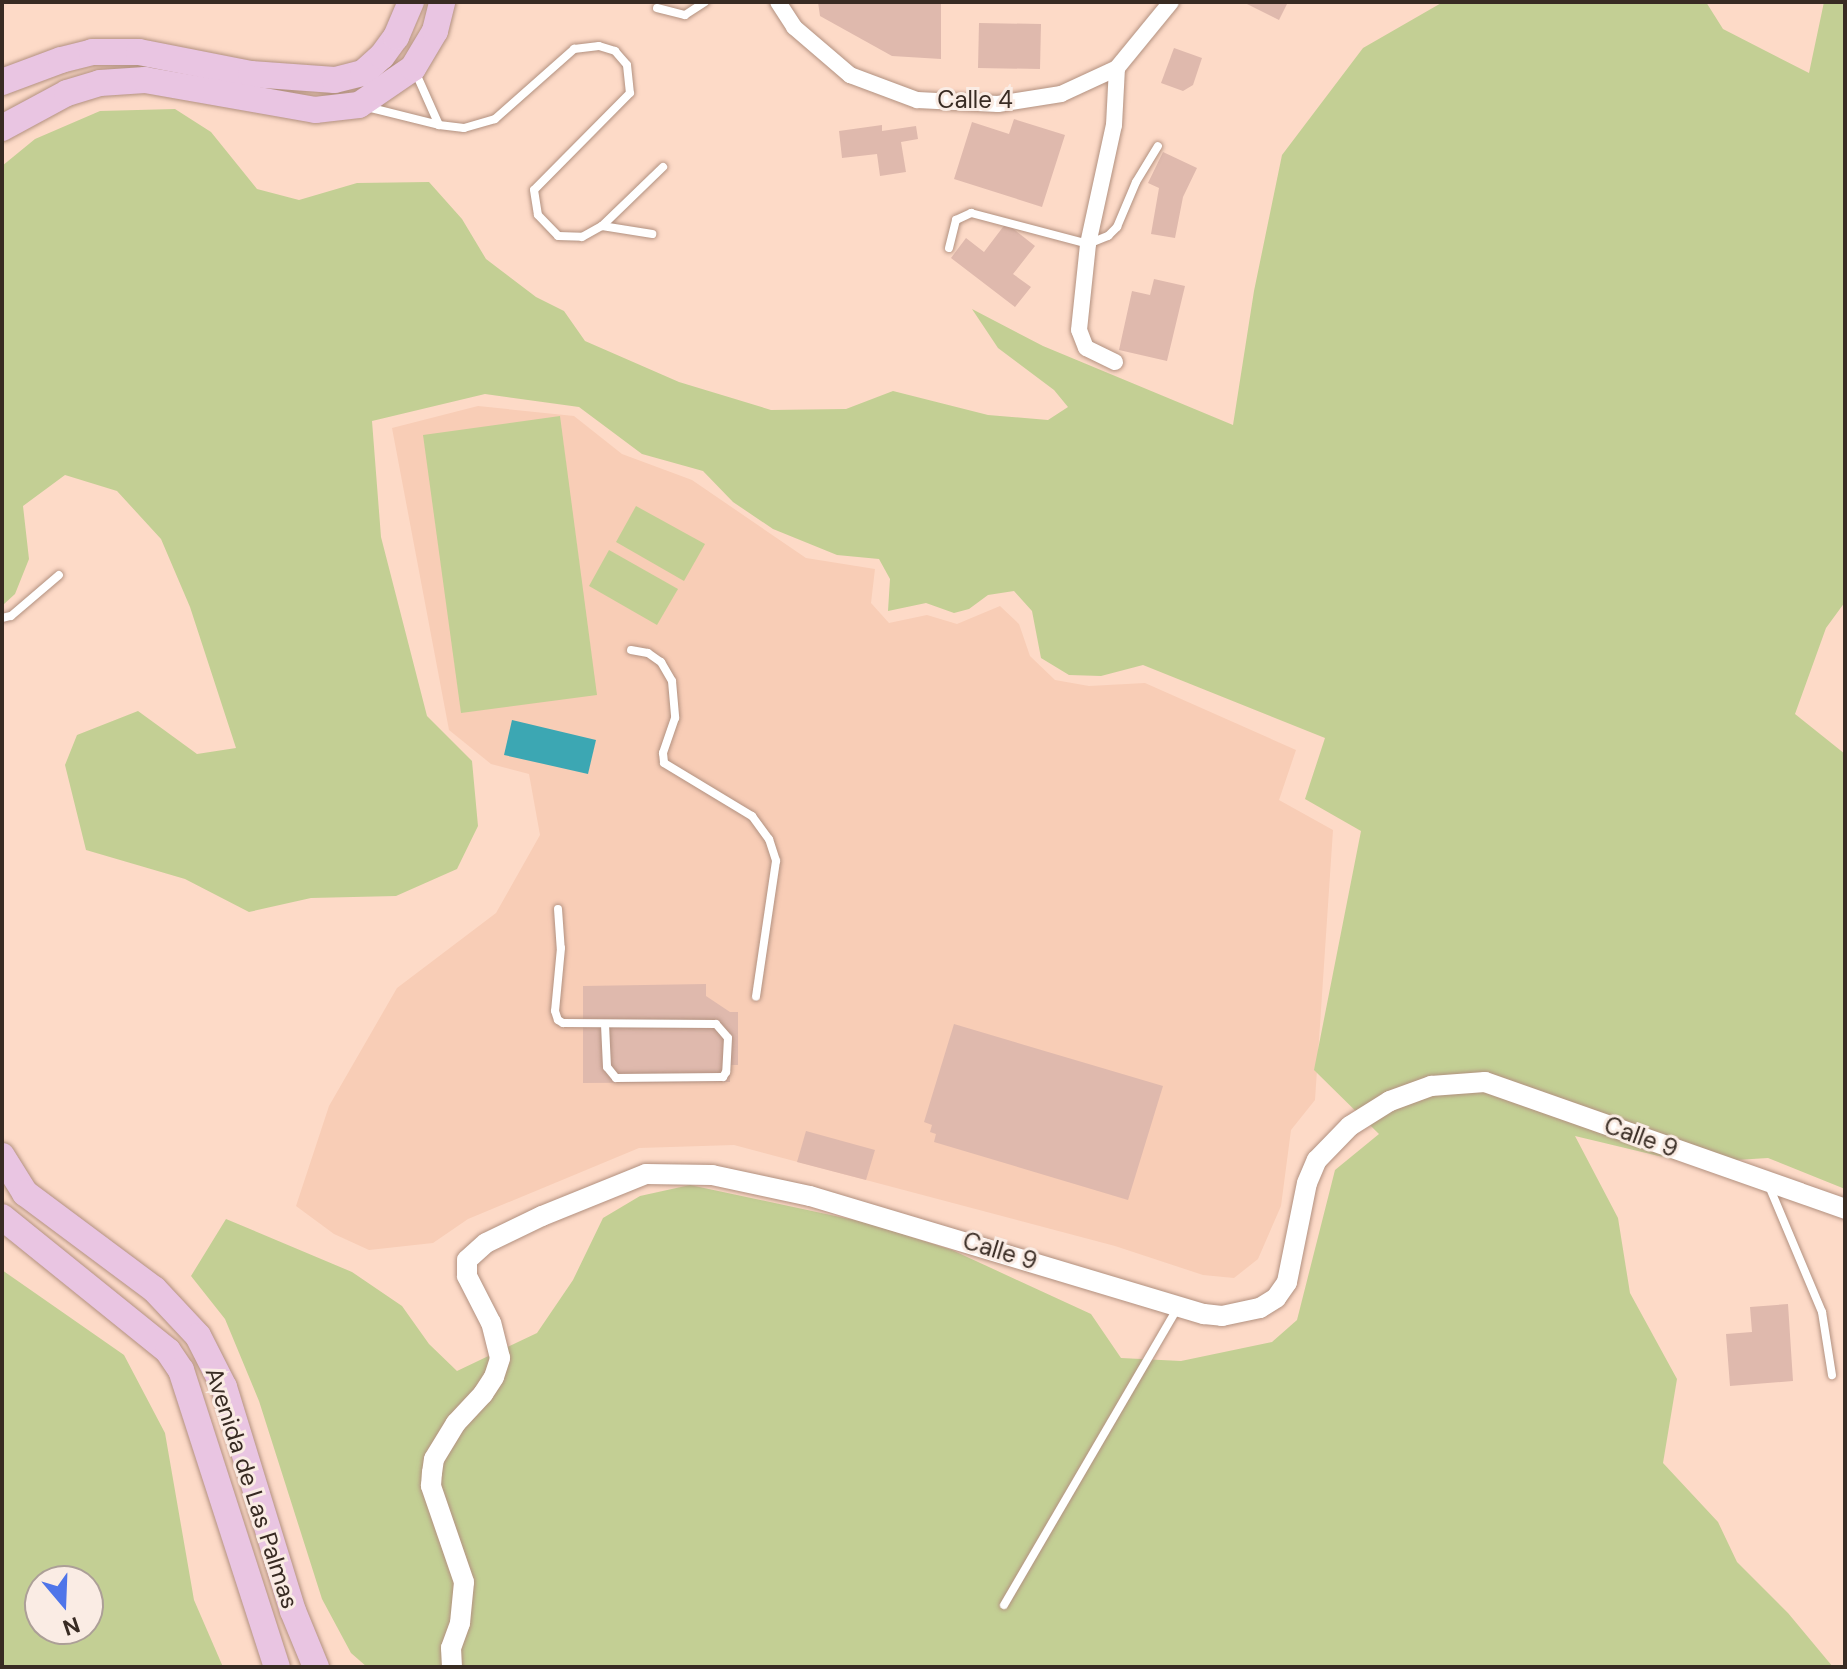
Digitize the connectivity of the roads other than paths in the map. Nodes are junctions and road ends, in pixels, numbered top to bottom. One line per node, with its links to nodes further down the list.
1 (411, 2): 9 (main road)
2 (442, 2): 7 (main road)
3 (705, 2): 6 (lane)
4 (778, 2): 8 (street, Calle 4)
5 (1171, 2): 8 (street, Calle 4)
6 (657, 8)
7 (413, 68): 10 (main road); 11 (lane)
8 (1117, 68): 17 (street)
9 (2, 82)
10 (359, 105): 11 (lane); 12 (main road)
11 (439, 125): 15 (lane)
12 (2, 128)
13 (1158, 146): 17 (lane)
14 (663, 167): 15 (lane)
15 (602, 226): 16 (lane)
16 (652, 234)
17 (1088, 244): 18 (lane); 19 (street)
18 (949, 248)
19 (1115, 362)
20 (59, 575): 21 (lane)
21 (2, 618)
22 (631, 650): 24 (lane)
23 (558, 909): 25 (lane)
24 (756, 997)
25 (605, 1024): 25 (lane)
26 (2, 1156): 34 (main road, Avenida de Las Palmas)
27 (1767, 1182): 28 (street, Calle 9); 30 (street, Calle 9); 31 (lane)
28 (1845, 1209)
29 (2, 1217): 33 (main road, Avenida de Las Palmas)
30 (1179, 1305): 32 (lane); 35 (street, Calle 9)
31 (1832, 1375)
32 (1004, 1605)
33 (277, 1667)
34 (316, 1667)
35 (452, 1667)

